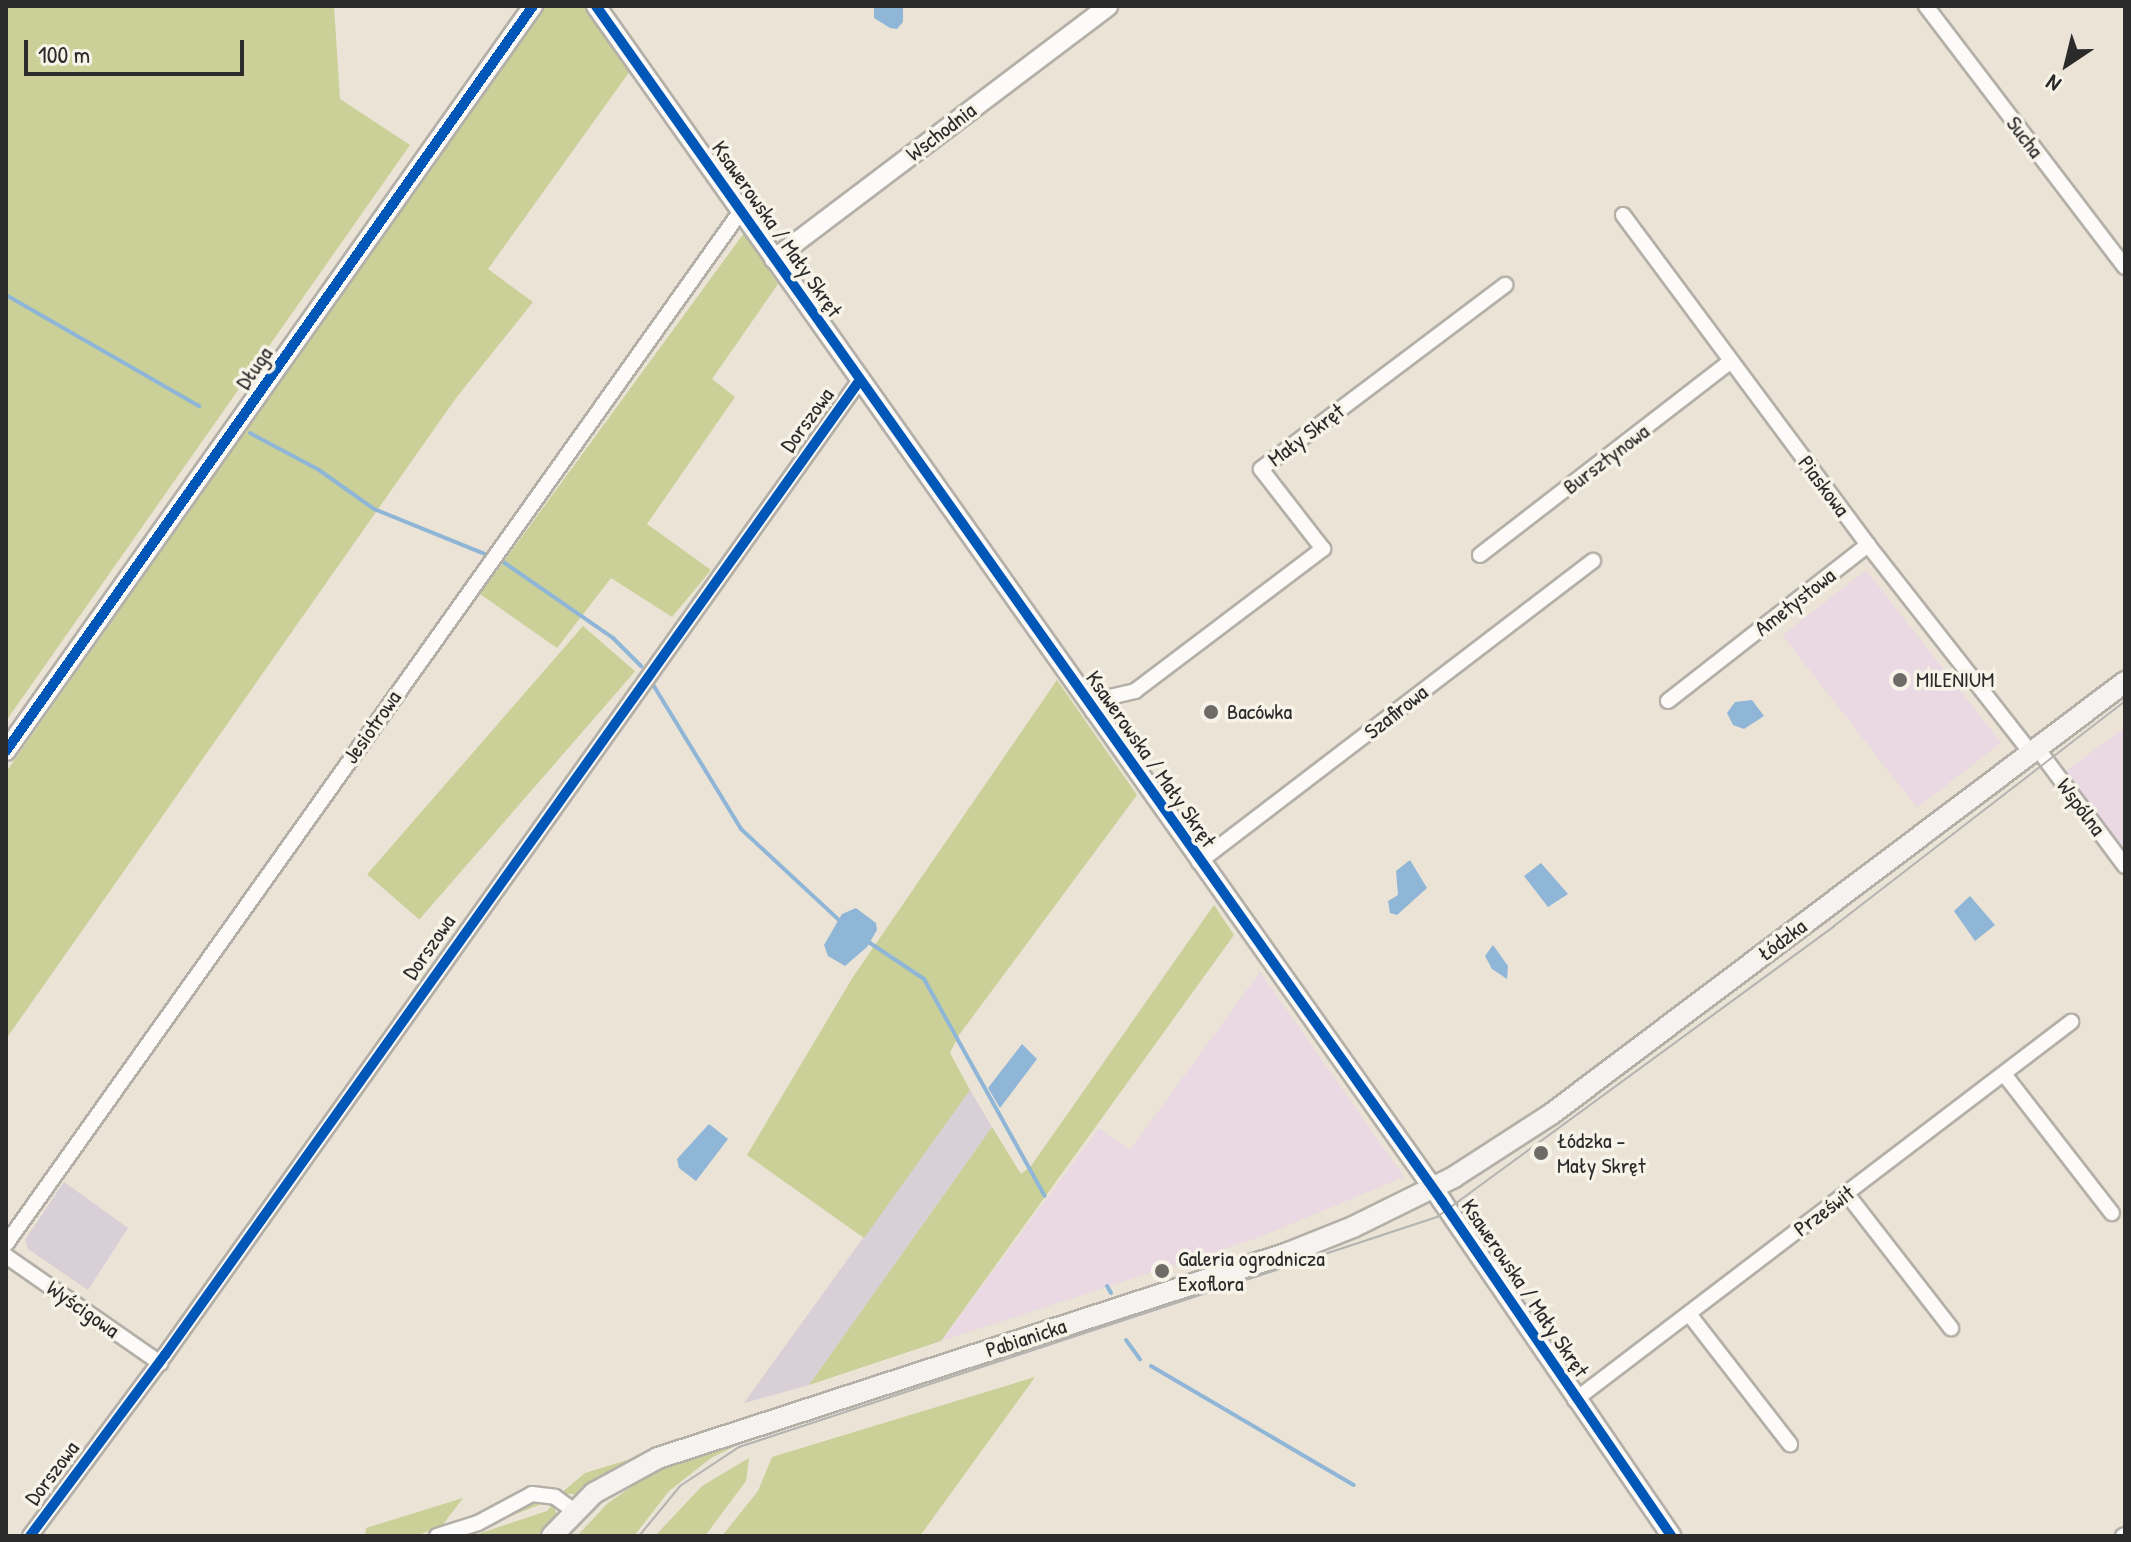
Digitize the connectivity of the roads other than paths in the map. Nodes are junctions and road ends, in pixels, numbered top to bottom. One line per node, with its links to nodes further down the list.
1 (533, 6): 19 (street, Długa)
2 (596, 6): 5 (street, Ksawerowska / Mały Skręt)
3 (1108, 6): 7 (street, Wschodnia)
4 (1926, 6): 8 (street, Sucha)
5 (741, 211): 7 (street, Ksawerowska / Mały Skręt); 27 (street, Jesiotrowa)
6 (1623, 215): 10 (street, Piaskowa)
7 (774, 259): 11 (street, Ksawerowska / Mały Skręt)
8 (2125, 267)
9 (1505, 285): 17 (street, Mały Skręt)
10 (1731, 361): 12 (street, Piaskowa); 13 (street, Bursztynowa)
11 (860, 380): 17 (street, Ksawerowska / Mały Skręt); 31 (street, Dorszowa)
12 (1868, 545): 16 (street, Ametystowa); 18 (street, Piaskowa)
13 (1480, 555)
14 (1593, 561): 20 (street, Szafirowa)
15 (2125, 682): 18 (main road, Łódzka)
16 (1668, 701)
17 (1093, 712): 20 (street, Ksawerowska / Mały Skręt)
18 (2034, 750): 21 (street, Wspólna); 24 (main road, Łódzka)
19 (6, 751)
20 (1199, 862): 24 (street, Ksawerowska / Mały Skręt)
21 (2125, 866)
22 (2071, 1022): 23 (street, Prześwit)
23 (2004, 1074): 25 (street, Prześwit); 26 (street)
24 (1432, 1189): 32 (street, Ksawerowska / Mały Skręt); 34 (main road, Pabianicka)
25 (1847, 1194): 29 (street, Prześwit); 30 (street)
26 (2112, 1213)
27 (6, 1244)
28 (6, 1256): 31 (street, Wyścigowa)
29 (1689, 1314): 32 (street, Prześwit); 33 (street)
30 (1951, 1328)
31 (160, 1363): 36 (street, Dorszowa)
32 (1575, 1400): 40 (street, Ksawerowska / Mały Skręt)
33 (1790, 1444)
34 (618, 1480): 35 (main road, Pabianicka); 39 (main road, Pabianicka)
35 (574, 1511): 37 (street); 38 (main road, Pabianicka)
36 (30, 1536)
37 (437, 1536)
38 (552, 1536)
39 (569, 1536)
40 (1671, 1536)

